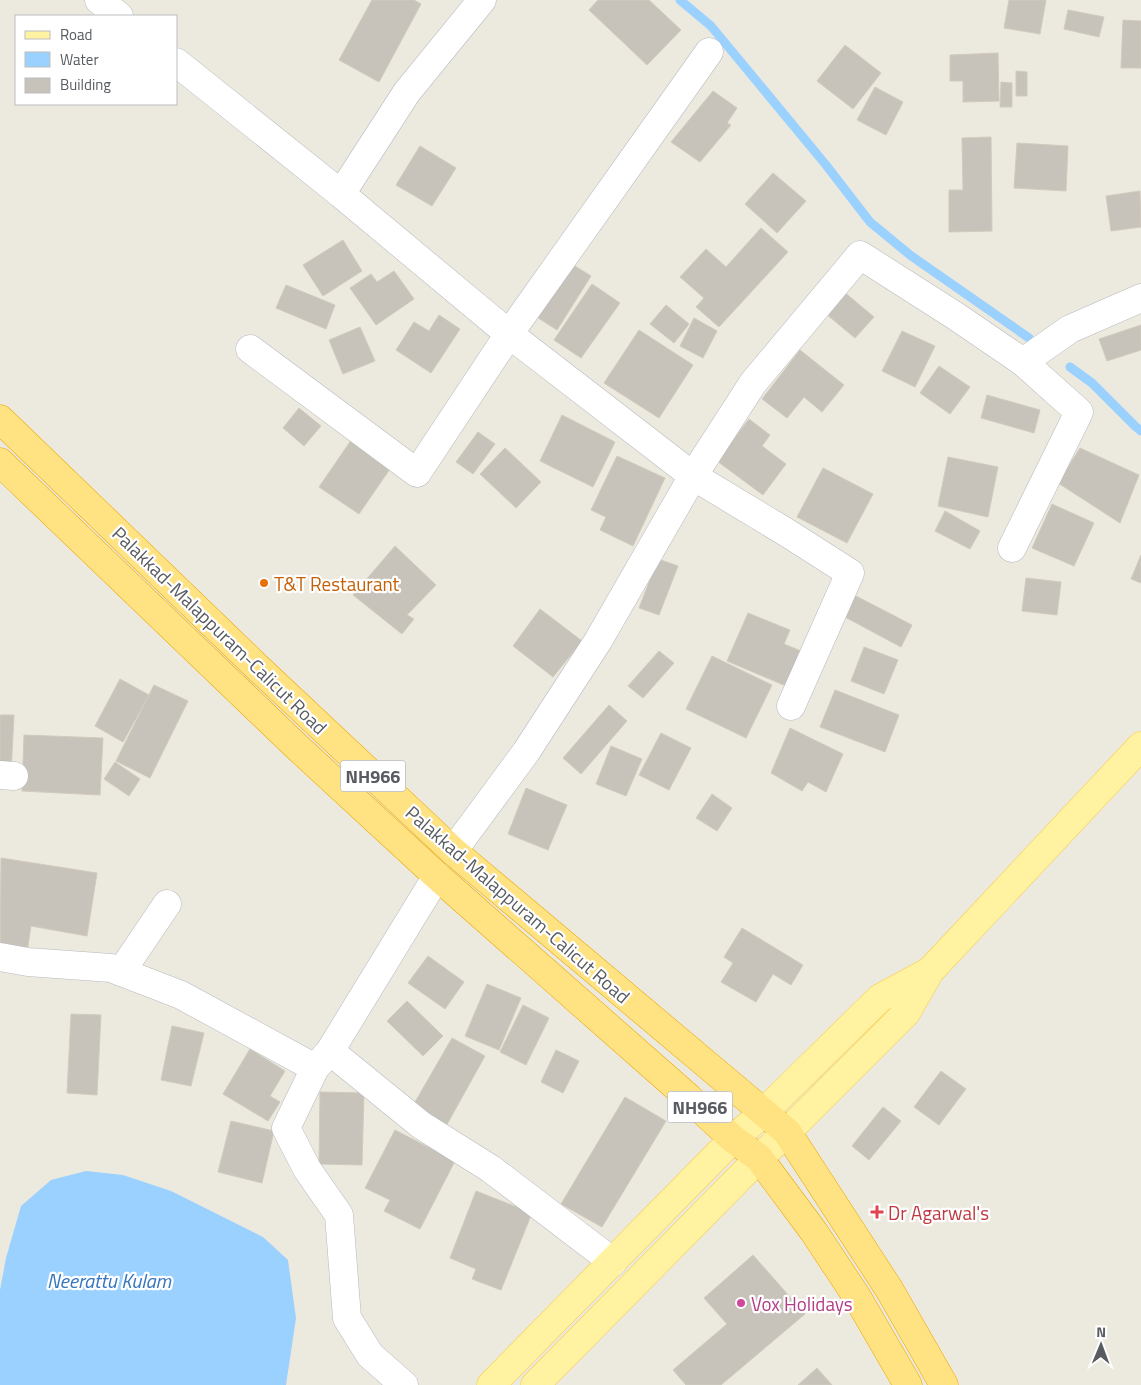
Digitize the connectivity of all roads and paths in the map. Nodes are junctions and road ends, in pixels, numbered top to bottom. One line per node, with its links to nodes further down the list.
1 (99, 0): 3 (street)
2 (482, 0): 6 (street)
3 (118, 15)
4 (709, 52): 8 (street)
5 (178, 64): 6 (street)
6 (341, 194): 8 (street)
7 (1141, 298): 10 (street)
8 (509, 334): 9 (street); 13 (street)
9 (250, 349)
10 (1023, 362): 13 (street); 14 (street)
11 (0, 419): 17 (highway, Palakkad-Malappuram-Calicut Road / NH966)
12 (0, 462): 18 (highway, Palakkad-Malappuram-Calicut Road / NH966)
13 (693, 476): 15 (street); 17 (street)
14 (1012, 548)
15 (791, 706)
16 (1141, 746): 21 (main road)
17 (452, 851): 24 (highway, Palakkad-Malappuram-Calicut Road / NH966)
18 (437, 876): 23 (street); 26 (highway, Palakkad-Malappuram-Calicut Road / NH966)
19 (167, 904): 22 (street)
20 (0, 958): 22 (street)
21 (930, 970): 24 (main road); 25 (main road)
22 (121, 972): 23 (street)
23 (323, 1059): 28 (street); 29 (street)
24 (763, 1113): 25 (highway, Palakkad-Malappuram-Calicut Road / NH966); 26 (main road)
25 (787, 1132): 27 (main road); 33 (highway, Palakkad-Malappuram-Calicut Road / NH966)
26 (734, 1140): 27 (highway, Palakkad-Malappuram-Calicut Road / NH966); 28 (main road)
27 (759, 1158): 31 (main road); 32 (highway, Palakkad-Malappuram-Calicut Road / NH966)
28 (613, 1262): 30 (main road)
29 (404, 1385)
30 (490, 1385)
31 (535, 1385)
32 (908, 1385)
33 (944, 1385)

